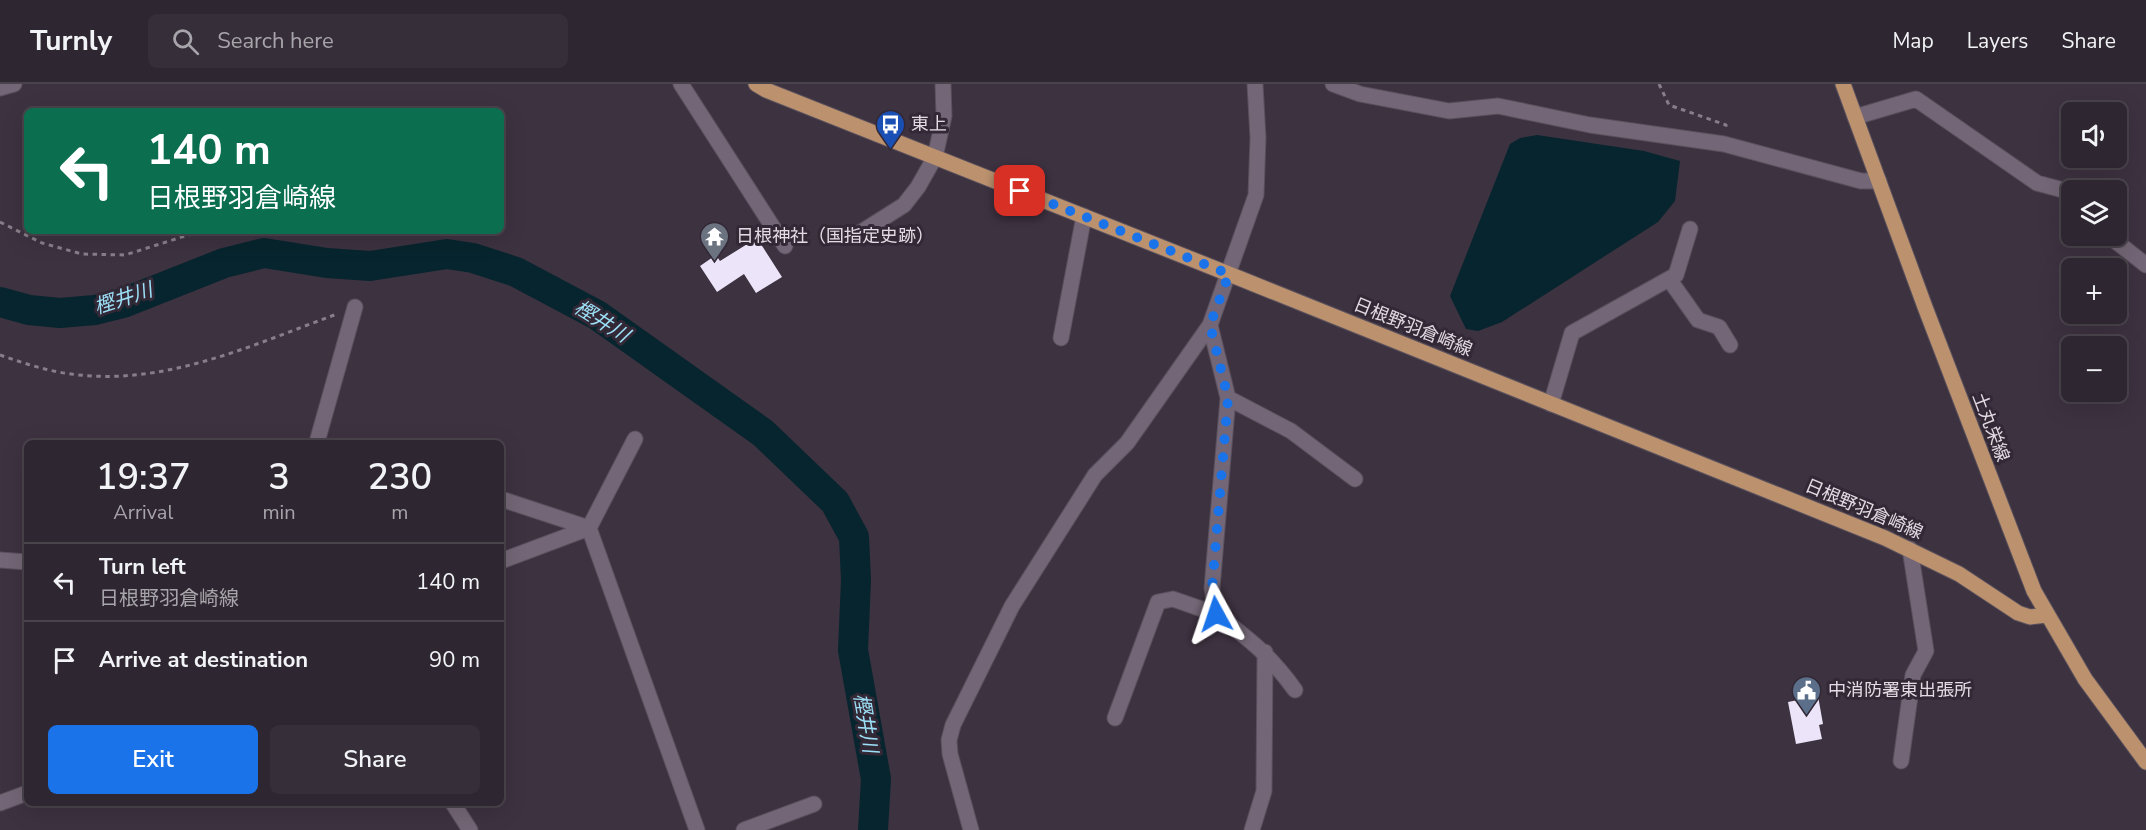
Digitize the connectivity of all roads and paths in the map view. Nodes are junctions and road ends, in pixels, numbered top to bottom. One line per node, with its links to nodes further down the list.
1 (14, 84): 9 (street)
2 (681, 84): 22 (street)
3 (756, 84): 12 (main road, 日根野羽倉崎線)
4 (943, 84): 12 (street)
5 (1256, 84): 25 (street)
6 (1333, 84): 11 (street)
7 (1659, 84): 11 (path)
8 (1843, 84): 10 (main road, 土丸栄線)
9 (0, 88)
10 (1856, 117): 13 (main road, 土丸栄線); 14 (street)
11 (1724, 144): 13 (street)
12 (935, 157): 15 (main road, 日根野羽倉崎線); 21 (street)
13 (1879, 181): 44 (main road, 土丸栄線)
14 (2061, 189)
15 (1084, 216): 25 (main road, 日根野羽倉崎線); 29 (street)
16 (0, 222): 19 (path)
17 (1690, 229): 26 (street)
18 (24, 234): 20 (path)
19 (24, 234)
20 (192, 234)
21 (855, 236)
22 (785, 246)
23 (2121, 246): 24 (street)
24 (2146, 266)
25 (1229, 274): 28 (street); 33 (main road, 日根野羽倉崎線)
26 (1669, 279): 30 (street); 33 (street)
27 (355, 308): 31 (path); 35 (street)
28 (1210, 325): 32 (street); 57 (street)
29 (1061, 338)
30 (1730, 345)
31 (0, 355)
32 (1228, 398): 36 (street); 43 (street)
33 (1551, 404): 39 (main road, 日根野羽倉崎線)
34 (635, 439): 38 (street)
35 (322, 440)
36 (1355, 479)
37 (504, 500): 38 (street)
38 (589, 528): 41 (street); 55 (street)
39 (1910, 549): 44 (main road, 日根野羽倉崎線); 48 (street)
40 (0, 560): 42 (street)
41 (504, 560)
42 (24, 562)
43 (1216, 614): 45 (street); 47 (street)
44 (2047, 615): 49 (main road, 土丸栄線)
45 (1265, 652): 46 (street); 58 (street)
46 (1295, 690)
47 (1115, 718)
48 (1901, 761)
49 (2146, 762)
50 (24, 794): 51 (street)
51 (0, 803)
52 (814, 804): 56 (street)
53 (455, 806): 54 (street)
54 (470, 830)
55 (697, 830)
56 (744, 830)
57 (971, 830)
58 (1252, 830)

